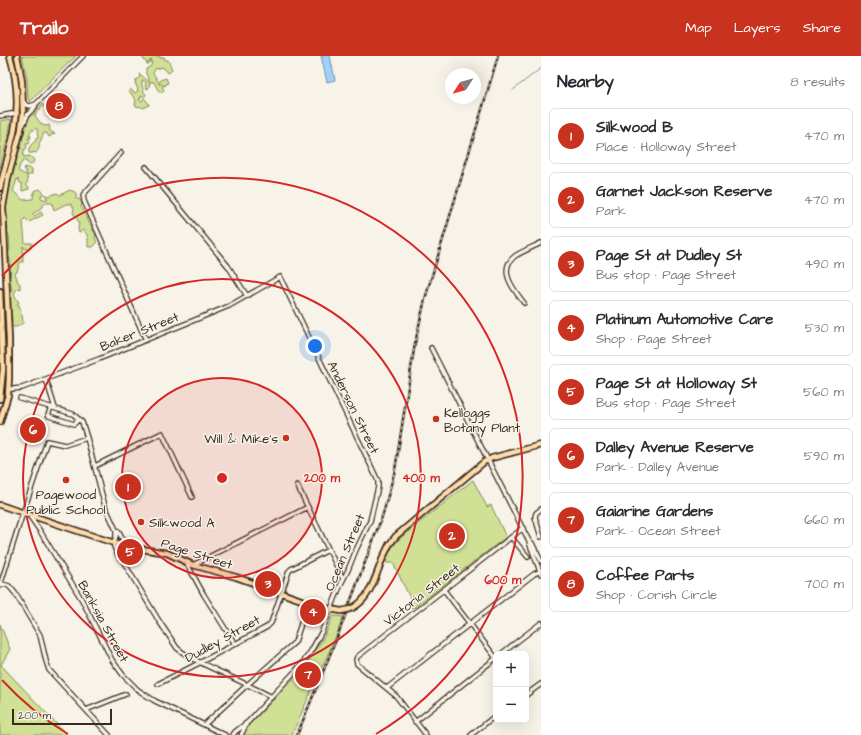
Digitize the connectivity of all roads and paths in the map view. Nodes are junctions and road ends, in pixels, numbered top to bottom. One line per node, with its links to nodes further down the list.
1 (10, 56): 6 (main road)
2 (17, 56): 4 (main road)
3 (83, 56): 5 (street)
4 (23, 100): 5 (street); 7 (main road)
5 (36, 104): 9 (street)
6 (17, 113): 7 (main road); 8 (street); 12 (main road)
7 (23, 114): 9 (main road)
8 (0, 116)
9 (21, 130): 22 (main road)
10 (121, 153): 18 (street)
11 (146, 167): 16 (street)
12 (0, 188)
13 (541, 243): 17 (street)
14 (280, 277): 16 (street, Baker Street); 33 (street, Anderson Street)
15 (0, 291): 21 (main road)
16 (247, 296): 18 (street, Baker Street)
17 (524, 303)
18 (146, 340): 20 (street, Baker Street)
19 (431, 348): 31 (street)
20 (46, 379): 22 (street, Baker Street); 26 (street)
21 (2, 388): 22 (main road, Baker Street); 24 (main road)
22 (9, 389): 28 (main road)
23 (20, 398): 25 (street)
24 (0, 399)
25 (51, 407): 26 (street); 27 (street)
26 (56, 408): 27 (street)
27 (79, 419): 29 (street)
28 (0, 422)
29 (87, 438): 32 (street); 39 (street)
30 (541, 445): 31 (main road)
31 (488, 460): 41 (street); 59 (main road, Page Street, bridge)
32 (95, 466): 35 (street); 42 (street)
33 (378, 480): 54 (street, Ocean Street)
34 (297, 485): 37 (street)
35 (192, 497)
36 (0, 505): 39 (main road, Page Street)
37 (308, 507): 47 (street); 52 (street)
38 (541, 509): 44 (street)
39 (23, 513): 40 (main road, Page Street); 55 (street)
40 (29, 515): 45 (main road, Page Street); 78 (street, Banksia Street)
41 (523, 528): 43 (street, Victoria Street); 49 (street)
42 (116, 530): 45 (street); 46 (street)
43 (511, 537): 48 (street); 56 (street, Victoria Street)
44 (541, 537)
45 (114, 543): 46 (main road, Page Street); 50 (street)
46 (123, 546): 50 (street); 51 (main road, Page Street)
47 (328, 550): 54 (street); 57 (street, Dudley Street)
48 (528, 557)
49 (539, 559): 53 (street)
50 (123, 562): 66 (street)
51 (186, 562): 52 (main road, Page Street); 62 (street)
52 (193, 565): 57 (main road, Page Street)
53 (541, 572): 61 (street)
54 (343, 579): 59 (street, Ocean Street)
55 (0, 584): 74 (street)
56 (444, 590): 61 (street); 70 (street, Victoria Street)
57 (282, 593): 58 (main road, Page Street); 62 (street, Dudley Street)
58 (308, 602): 59 (main road, Page Street); 68 (street)
59 (332, 610): 73 (street, Ocean Street)
60 (541, 623): 63 (street)
61 (470, 624): 64 (street); 70 (street)
62 (235, 644): 66 (street, Dudley Street)
63 (505, 651)
64 (493, 654)
65 (493, 660): 77 (street)
66 (201, 662): 67 (street, Dudley Street); 68 (street)
67 (158, 684)
68 (247, 684): 73 (street); 78 (street)
69 (541, 684): 71 (street)
70 (387, 688): 77 (street)
71 (529, 693)
72 (126, 694): 74 (street)
73 (272, 697): 76 (street, Ocean Street)
74 (86, 710): 79 (street)
75 (493, 717): 84 (street)
76 (248, 722): 81 (street, Ocean Street); 82 (street, Ocean Street)
77 (415, 722): 83 (street)
78 (205, 724): 80 (street, Banksia Street)
79 (109, 735)
80 (225, 735)
81 (234, 735)
82 (241, 735)
83 (426, 735)
84 (471, 735)

